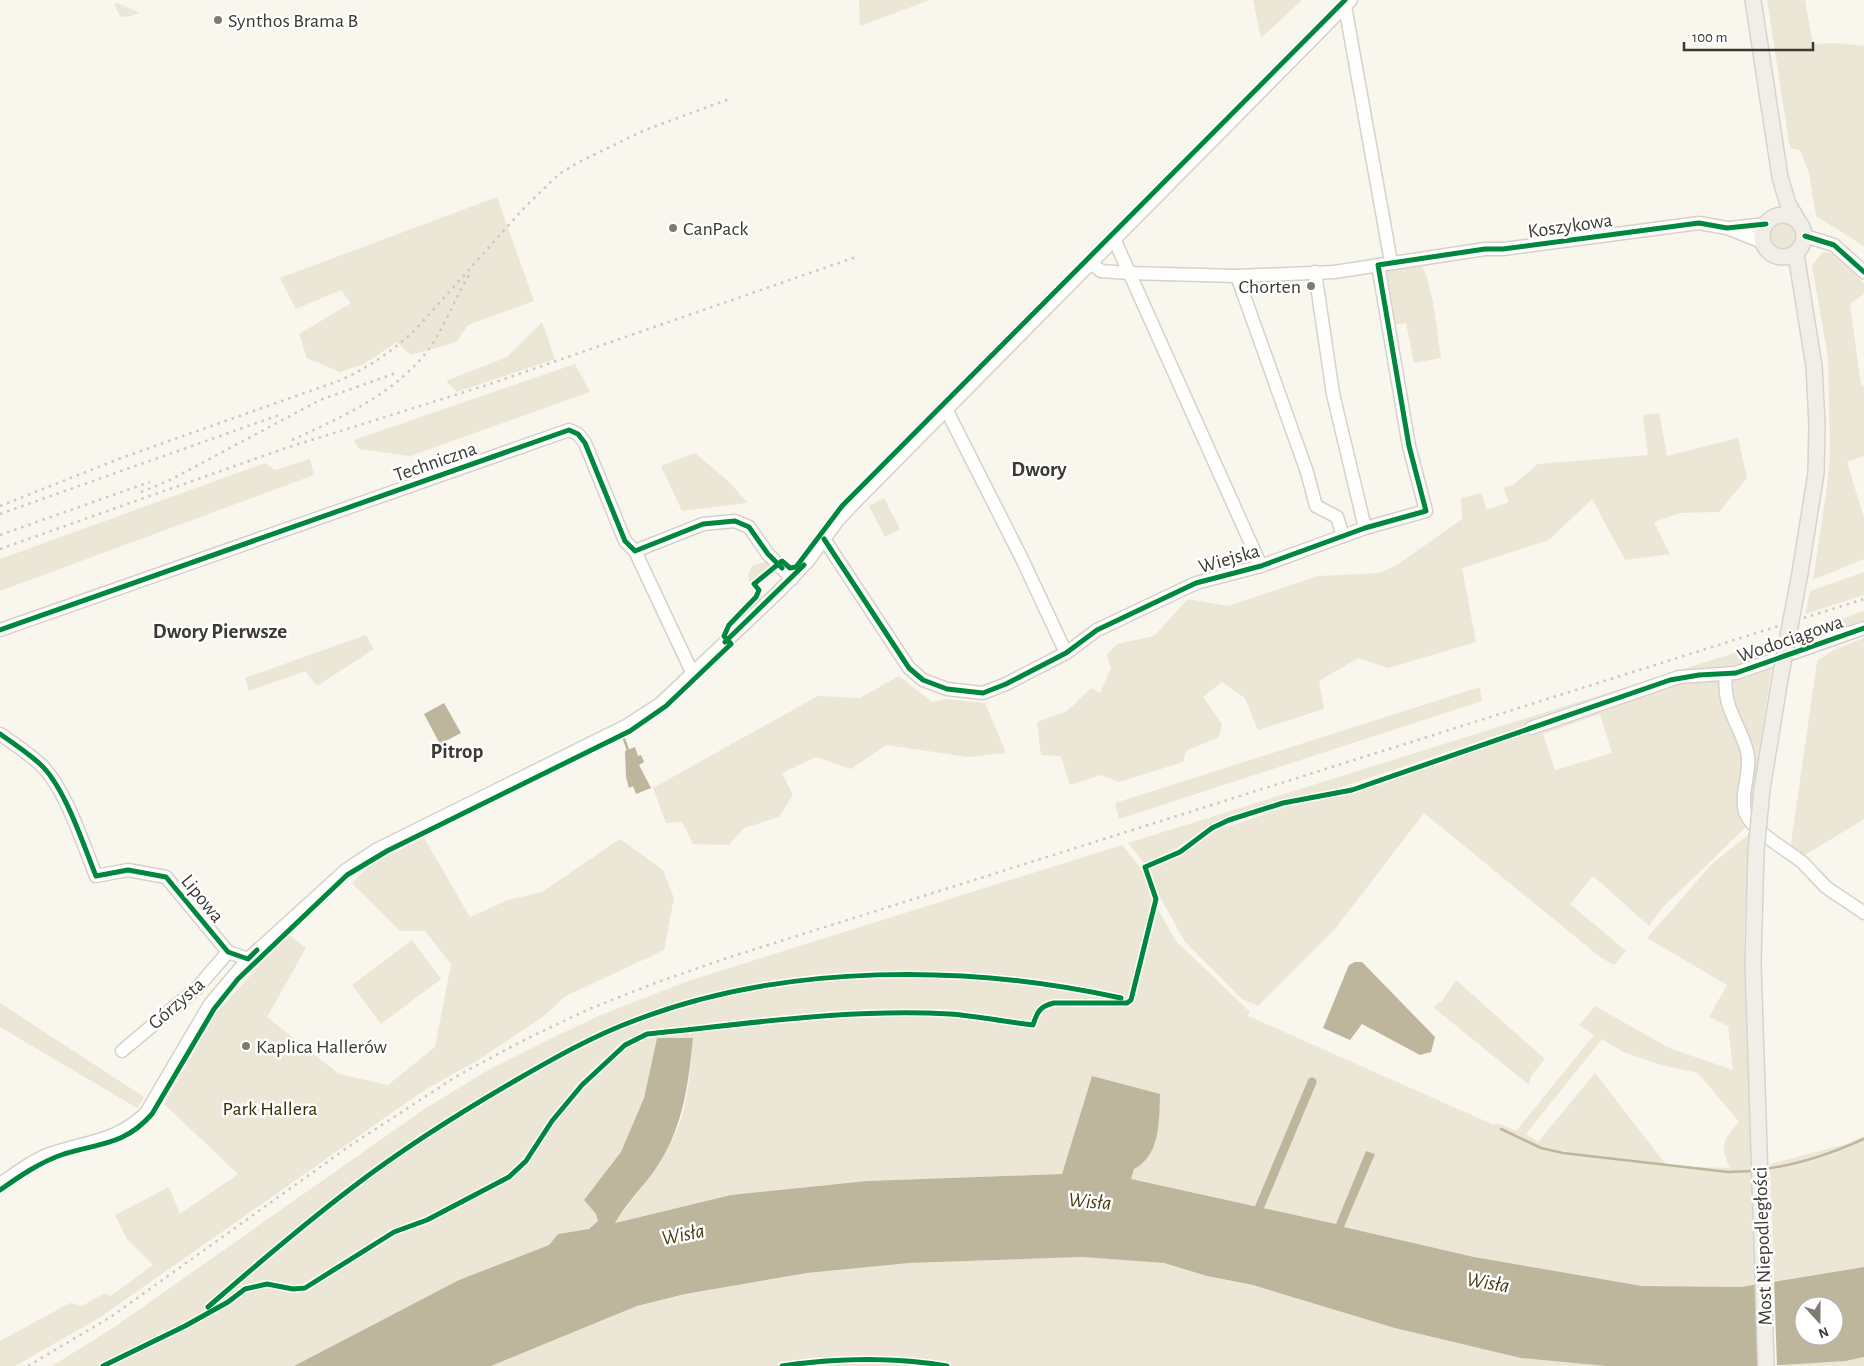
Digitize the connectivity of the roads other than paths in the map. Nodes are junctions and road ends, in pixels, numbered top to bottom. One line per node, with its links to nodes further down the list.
1 (1753, 0): 3 (main road)
2 (1348, 3): 8 (street); 11 (street)
3 (1780, 177): 4 (main road); 5 (main road)
4 (1796, 219): 5 (main road); 7 (main road)
5 (1770, 220): 6 (street, Koszykowa); 9 (main road)
6 (1727, 228): 9 (street, Koszykowa); 11 (street, Koszykowa)
7 (1805, 236): 10 (main road); 15 (street)
8 (1115, 241): 12 (street); 16 (street)
9 (1762, 242): 10 (main road)
10 (1789, 256): 37 (main road, Most Niepodległości, bridge)
11 (1391, 262): 13 (street, Koszykowa)
12 (1092, 264): 16 (street, Koszykowa); 18 (street)
13 (1378, 265): 14 (street, Koszykowa); 19 (street, Wiejska)
14 (1315, 272): 17 (street, Koszykowa); 19 (street)
15 (1864, 272)
16 (1128, 274): 17 (street, Koszykowa); 23 (street, Wiejska)
17 (1237, 276): 20 (street)
18 (946, 409): 21 (street); 27 (street)
19 (1365, 528): 20 (street, Wiejska)
20 (1343, 536): 23 (street, Wiejska)
21 (824, 540): 24 (street); 27 (street, Wiejska)
22 (635, 551): 24 (street); 26 (street, Techniczna); 28 (street, Techniczna)
23 (1261, 566): 27 (street, Wiejska)
24 (792, 579): 28 (street)
25 (1864, 628): 29 (street, Wodociągowa)
26 (0, 630)
27 (1066, 653)
28 (694, 672): 34 (street)
29 (1726, 675): 30 (street); 32 (street, Wodociągowa)
30 (1531, 728)
31 (0, 734): 33 (street, Lipowa)
32 (1864, 913)
33 (228, 952): 34 (street); 35 (street, Górzysta)
34 (248, 959): 36 (street)
35 (122, 1051)
36 (0, 1184)
37 (1766, 1366)

